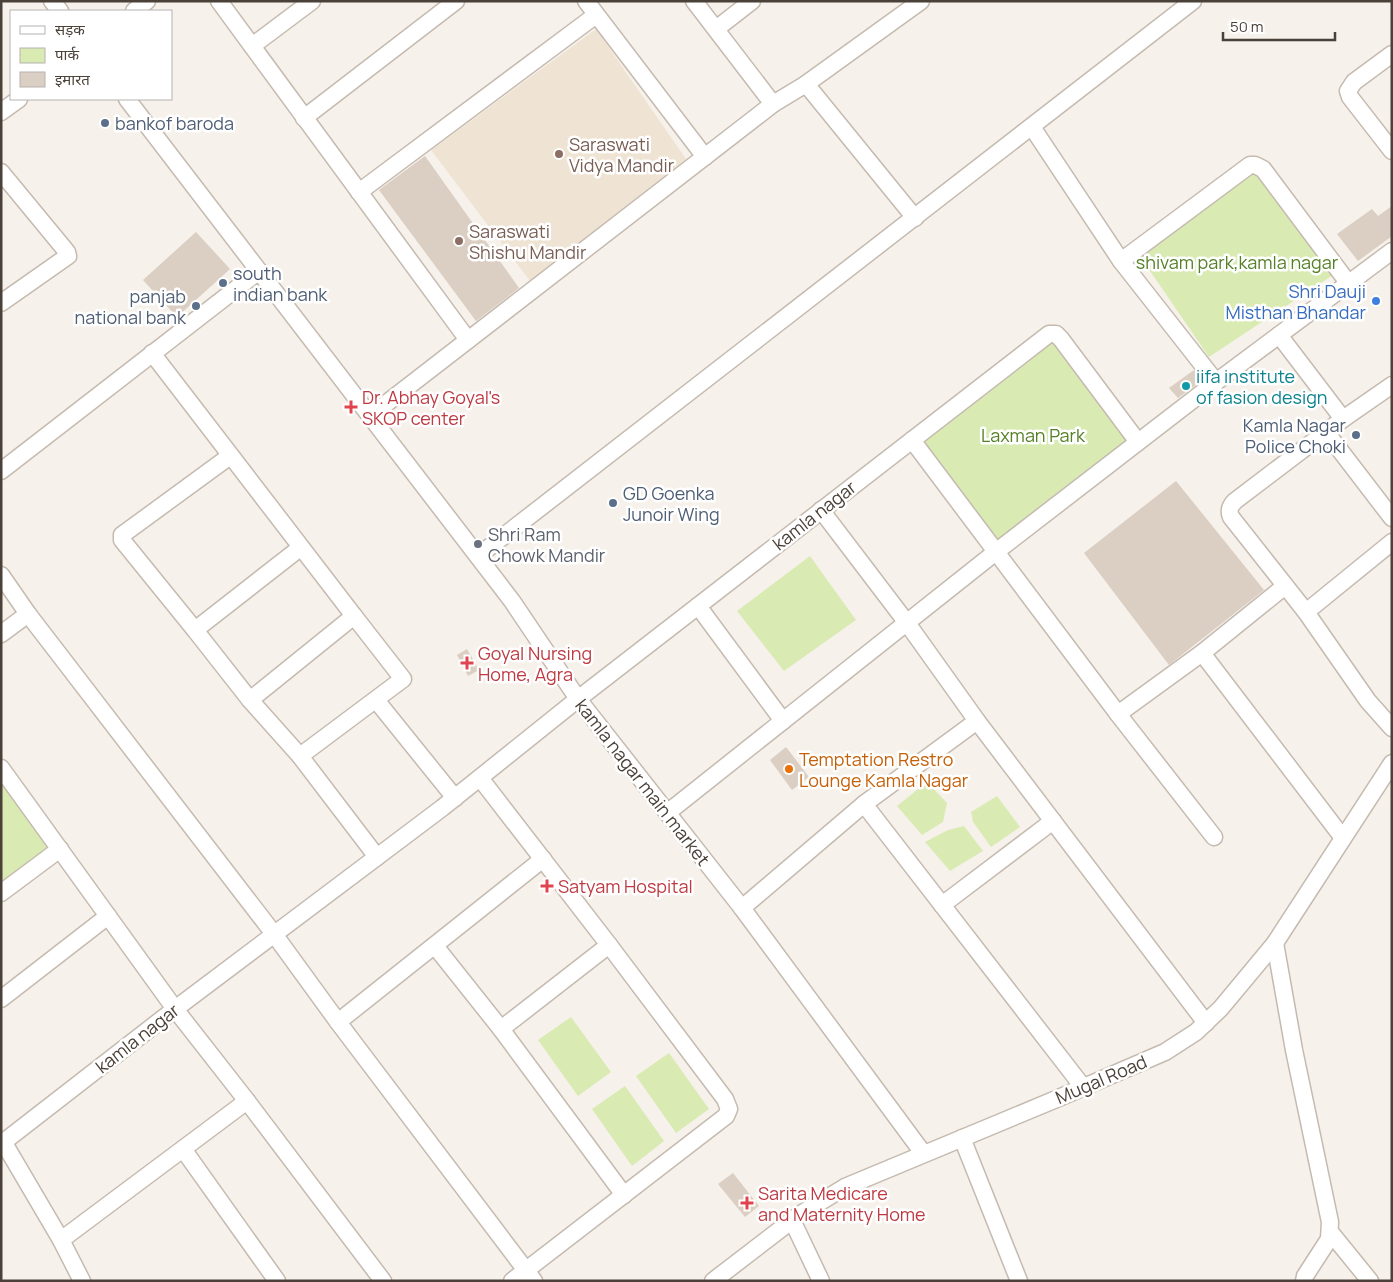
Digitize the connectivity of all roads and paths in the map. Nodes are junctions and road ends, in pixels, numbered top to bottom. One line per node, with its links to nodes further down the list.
1 (147, 1): 10 (street)
2 (219, 1): 13 (street)
3 (312, 1): 13 (street)
4 (456, 1): 20 (street)
5 (586, 1): 11 (street)
6 (694, 1): 12 (street)
7 (752, 1): 12 (street)
8 (1193, 1): 21 (street)
9 (913, 4): 15 (street)
10 (135, 10)
11 (596, 15): 23 (street); 25 (street)
12 (716, 29): 18 (street)
13 (252, 46): 20 (street)
14 (1392, 54): 22 (street)
15 (806, 84): 18 (street); 26 (street)
16 (18, 100): 19 (street)
17 (128, 100): 29 (street, kamla nagar main market)
18 (773, 104): 23 (street)
19 (1, 112)
20 (304, 118): 25 (street)
21 (1032, 128): 26 (street); 28 (street)
22 (1392, 152)
23 (705, 157): 33 (street)
24 (1, 172): 31 (street)
25 (359, 192): 33 (street)
26 (915, 218): 49 (street)
27 (1392, 250): 30 (street)
28 (1121, 261): 30 (street); 35 (street)
29 (259, 271): 34 (street); 37 (street, kamla nagar main market)
30 (1349, 284): 32 (street)
31 (1, 303)
32 (1279, 334): 35 (street); 38 (street)
33 (468, 340): 37 (street)
34 (152, 353): 42 (street); 43 (street)
35 (1216, 382): 41 (street)
36 (1392, 385): 38 (street)
37 (370, 416): 49 (street, kamla nagar main market)
38 (1344, 419): 39 (street)
39 (1326, 432): 45 (street); 51 (street)
40 (912, 440): 41 (street, kamla nagar); 44 (street, kamla nagar); 48 (street)
41 (1138, 442): 48 (street)
42 (230, 456): 47 (street); 57 (street)
43 (1, 470)
44 (821, 510): 52 (street, kamla nagar); 56 (street)
45 (1392, 518)
46 (1392, 542): 53 (street)
47 (300, 548): 55 (street); 57 (street)
48 (997, 551): 56 (street); 63 (street)
49 (478, 556): 60 (street, kamla nagar main market)
50 (1, 576): 54 (street)
51 (1285, 586): 53 (street); 59 (street)
52 (698, 606): 60 (street, kamla nagar); 64 (street)
53 (1306, 612): 66 (street)
54 (28, 614): 58 (street); 84 (street)
55 (354, 616): 61 (street); 62 (street)
56 (907, 623): 64 (street); 65 (street)
57 (195, 630): 61 (street)
58 (1, 634)
59 (1202, 654): 63 (street); 76 (street)
60 (578, 699): 70 (street, kamla nagar); 73 (street, kamla nagar main market)
61 (250, 700): 67 (street)
62 (376, 700): 67 (street); 71 (street)
63 (1118, 714): 75 (street)
64 (783, 721): 73 (street)
65 (977, 721): 72 (street); 74 (street)
66 (1392, 728)
67 (300, 756): 78 (street)
68 (1392, 763): 76 (street, Mugal Road)
69 (1, 768): 77 (street)
70 (480, 778): 71 (street, kamla nagar); 79 (street)
71 (455, 798): 78 (street, kamla nagar)
72 (864, 804): 81 (street); 82 (street)
73 (667, 813): 82 (street, kamla nagar main market)
74 (1053, 820): 81 (street); 91 (street)
75 (1214, 837)
76 (1344, 838): 85 (street, Mugal Road)
77 (60, 849): 80 (street); 83 (street)
78 (377, 858): 84 (street, kamla nagar)
79 (543, 860): 86 (street); 87 (street)
80 (1, 893)
81 (942, 905): 93 (street)
82 (742, 908): 98 (street, kamla nagar main market)
83 (108, 916): 88 (street); 89 (street)
84 (274, 934): 89 (street, kamla nagar); 90 (street)
85 (1275, 942): 91 (street, Mugal Road); 101 (street)
86 (609, 945): 92 (street); 99 (street)
87 (436, 946): 90 (street); 92 (street)
88 (1, 1000)
89 (175, 1009): 94 (street); 96 (street, kamla nagar)
90 (338, 1022): 103 (street)
91 (1206, 1023): 93 (street, Mugal Road)
92 (501, 1029): 99 (street)
93 (1083, 1087): 95 (street, Mugal Road)
94 (247, 1101): 97 (street); 104 (street)
95 (962, 1138): 98 (street, Mugal Road); 110 (street)
96 (2, 1143): 102 (street)
97 (183, 1149): 102 (street); 106 (street)
98 (923, 1153): 100 (street, Mugal Road)
99 (624, 1195): 103 (street)
100 (792, 1220): 108 (street, Mugal Road); 109 (street)
101 (1331, 1233): 111 (street); 112 (street)
102 (60, 1240): 105 (street)
103 (530, 1275): 107 (street)
104 (379, 1279)
105 (82, 1281)
106 (277, 1281)
107 (512, 1281)
108 (713, 1281)
109 (821, 1281)
110 (1019, 1281)
111 (1304, 1281)
112 (1370, 1281)

